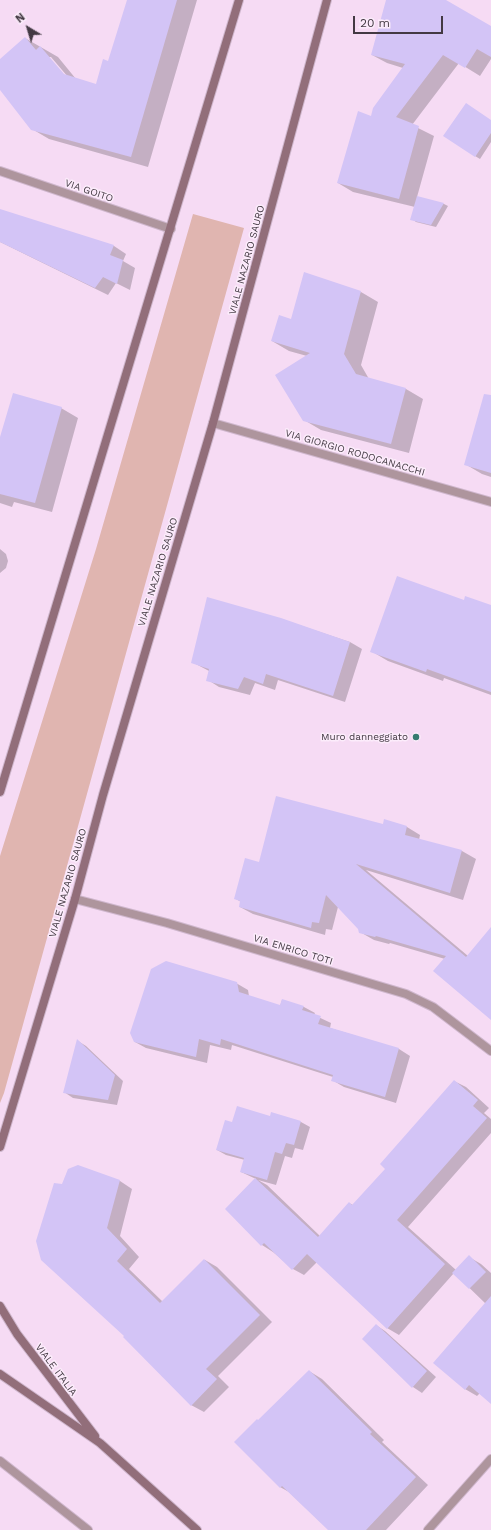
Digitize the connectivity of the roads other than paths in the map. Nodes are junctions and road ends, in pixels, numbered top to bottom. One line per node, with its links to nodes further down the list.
1 (240, 0): 4 (main road)
2 (327, 0): 5 (main road, VIALE NAZARIO SAURO)
3 (0, 171): 4 (street, VIA GOITO)
4 (171, 230): 7 (main road)
5 (213, 423): 6 (street, VIA GIORGIO RODOCANACCHI); 8 (main road, VIALE NAZARIO SAURO)
6 (491, 502)
7 (0, 792)
8 (74, 899): 9 (street, VIA ENRICO TOTI); 10 (main road, VIALE NAZARIO SAURO)
9 (491, 1051)
10 (0, 1147)
11 (0, 1306): 13 (main road, VIALE ITALIA)
12 (0, 1374): 13 (main road, VIALE ITALIA)
13 (100, 1443): 17 (main road, VIALE ITALIA)
14 (491, 1459): 18 (street)
15 (0, 1461): 16 (street)
16 (88, 1530)
17 (197, 1530)
18 (428, 1530)

